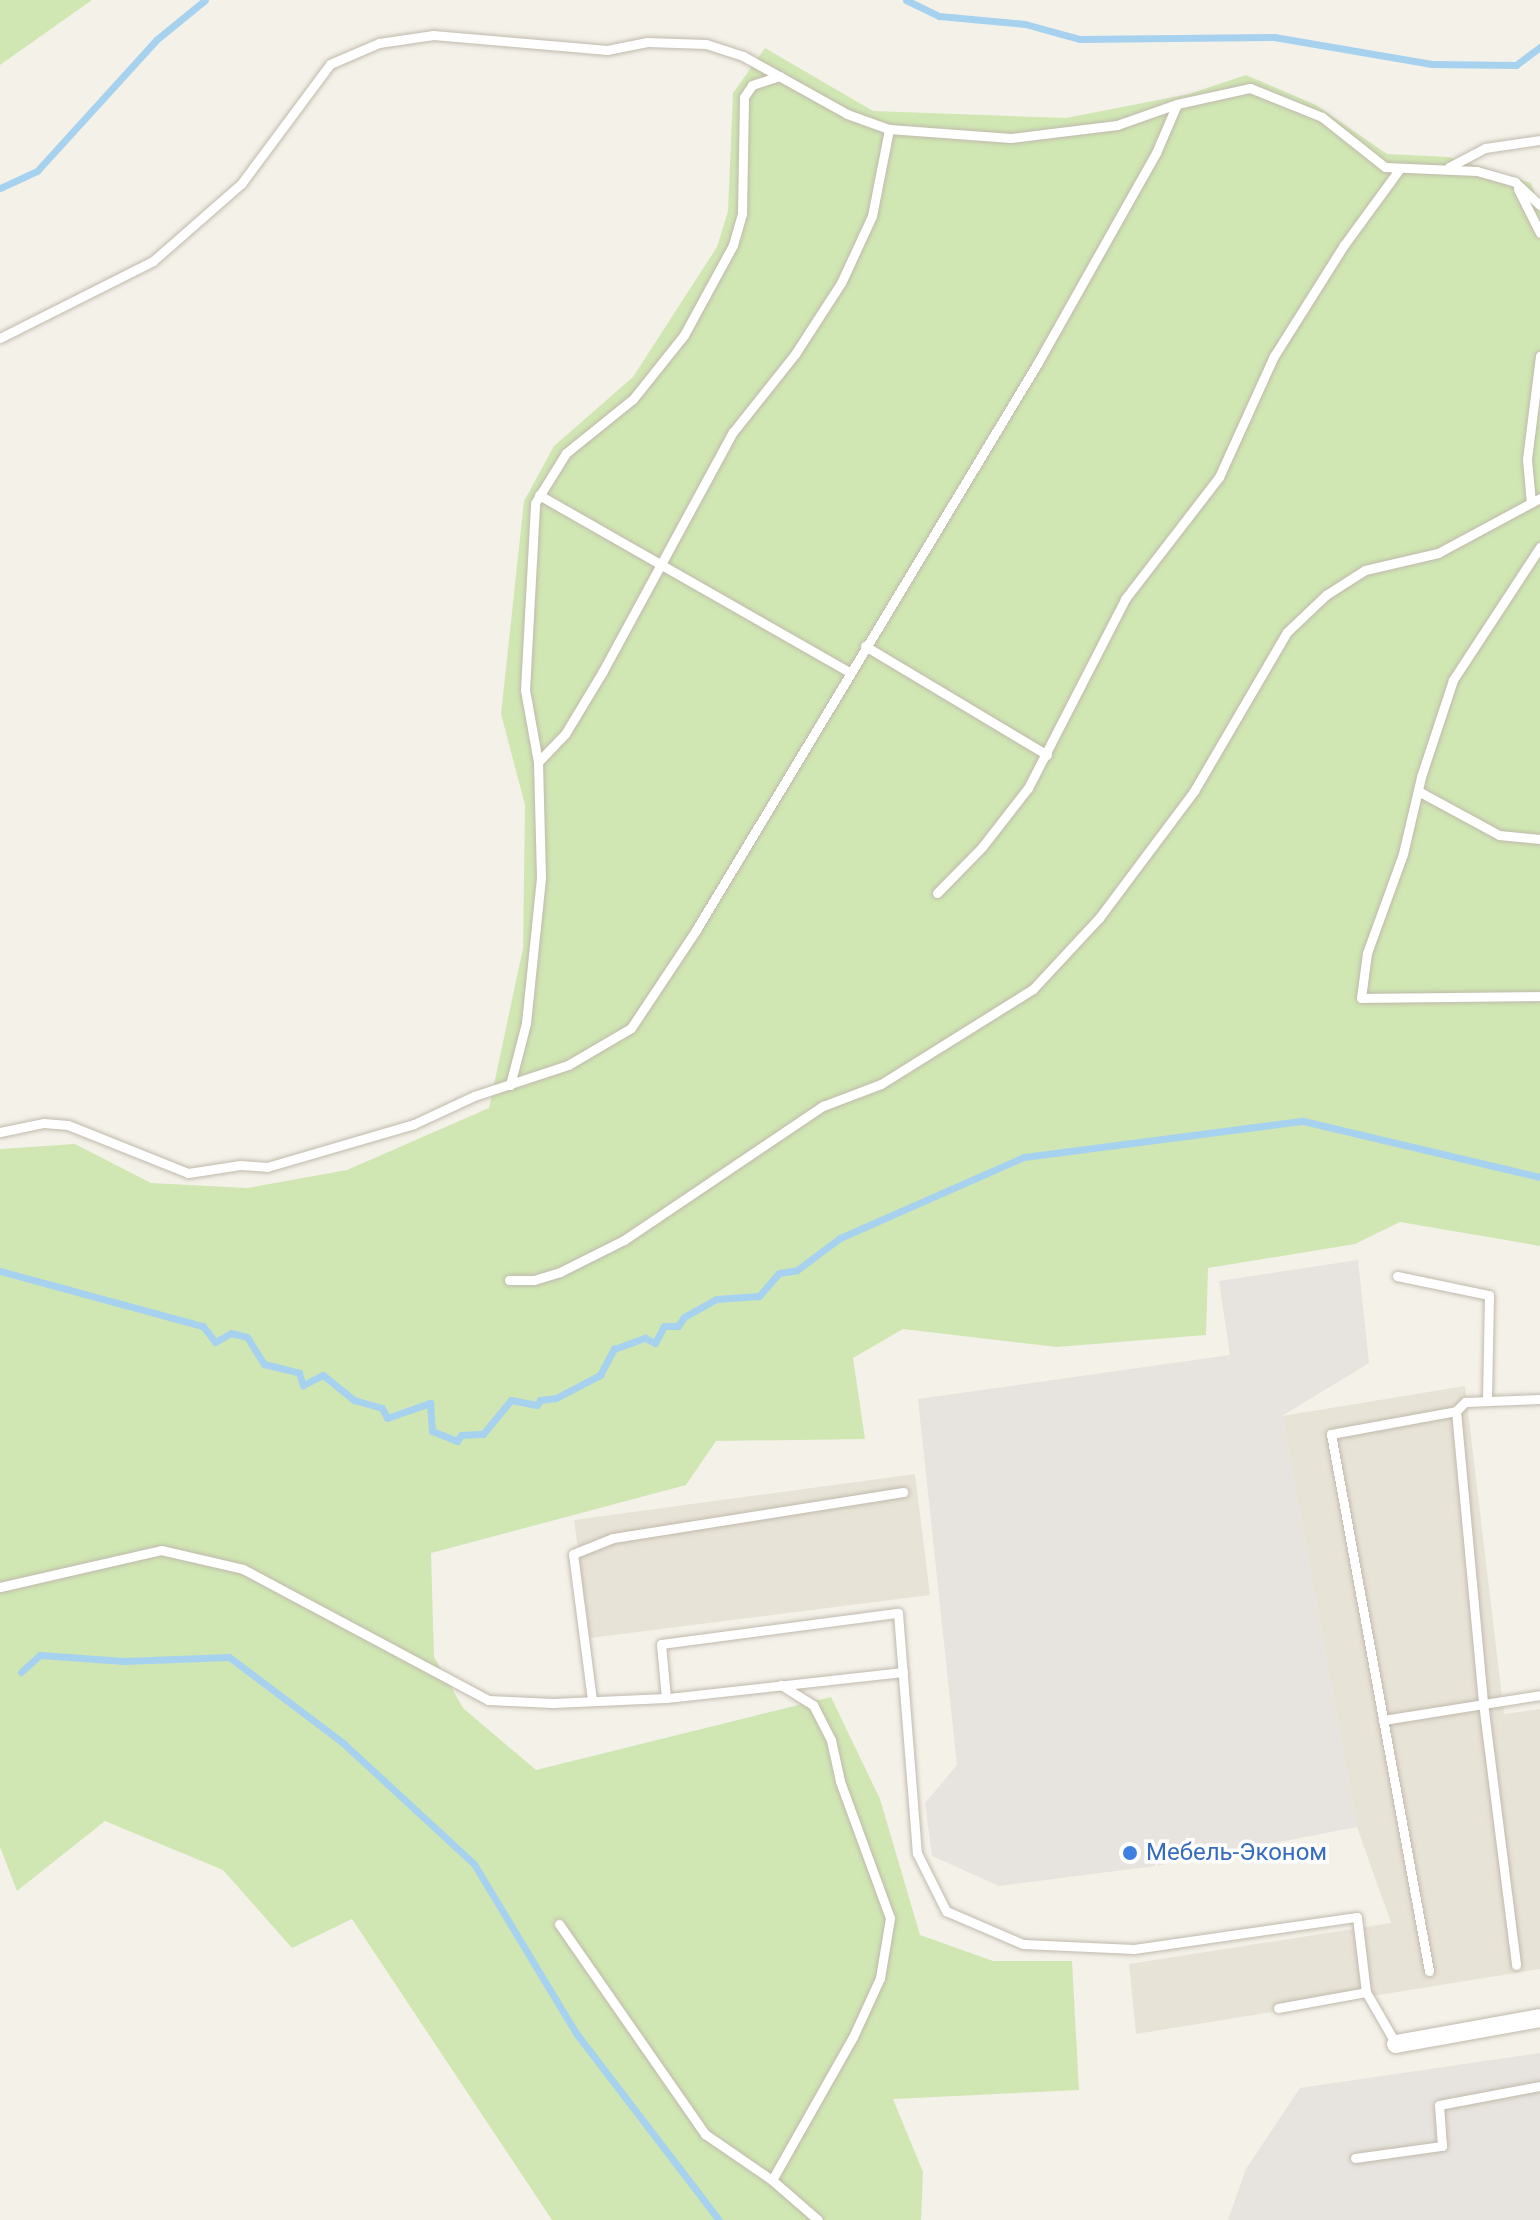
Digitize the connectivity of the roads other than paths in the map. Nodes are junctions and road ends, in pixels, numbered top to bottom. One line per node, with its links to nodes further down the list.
1 (780, 76): 3 (lane); 10 (lane); 12 (lane)
2 (1177, 104): 3 (lane); 6 (lane); 16 (lane)
3 (889, 129): 15 (lane)
4 (1540, 140): 5 (lane)
5 (1449, 167): 6 (lane); 7 (lane)
6 (1398, 171): 18 (lane)
7 (1515, 182): 8 (lane); 9 (lane)
8 (1540, 205)
9 (1540, 233)
10 (0, 338)
11 (1540, 356): 13 (lane)
12 (539, 495): 15 (lane); 19 (lane)
13 (1535, 500): 27 (lane)
14 (1540, 547): 20 (lane)
15 (663, 564): 17 (lane); 19 (lane)
16 (865, 646): 17 (lane); 18 (lane)
17 (849, 672): 24 (lane)
18 (1047, 755): 22 (lane)
19 (538, 762): 24 (lane)
20 (1418, 791): 21 (lane); 23 (lane)
21 (1540, 839)
22 (937, 893)
23 (1540, 996)
24 (510, 1085): 25 (lane)
25 (0, 1132)
26 (1397, 1276): 29 (lane)
27 (509, 1280)
28 (1540, 1399): 29 (lane)
29 (1487, 1401): 30 (lane)
30 (1456, 1411): 38 (lane); 39 (lane)
31 (903, 1492): 37 (lane)
32 (0, 1587): 37 (lane)
33 (903, 1672): 34 (lane); 36 (lane); 43 (lane)
34 (781, 1685): 36 (lane); 49 (lane)
35 (1540, 1695): 38 (lane)
36 (666, 1698): 37 (lane)
37 (592, 1700)
38 (1483, 1703): 39 (lane); 41 (lane)
39 (1383, 1720): 42 (lane)
40 (559, 1924): 49 (lane)
41 (1516, 1965)
42 (1429, 1971)
43 (1366, 1992): 44 (lane); 46 (lane)
44 (1278, 2008)
45 (1540, 2018): 46 (street)
46 (1396, 2044)
47 (1540, 2086): 48 (lane)
48 (1355, 2158)
49 (772, 2180): 50 (lane)
50 (818, 2220)

